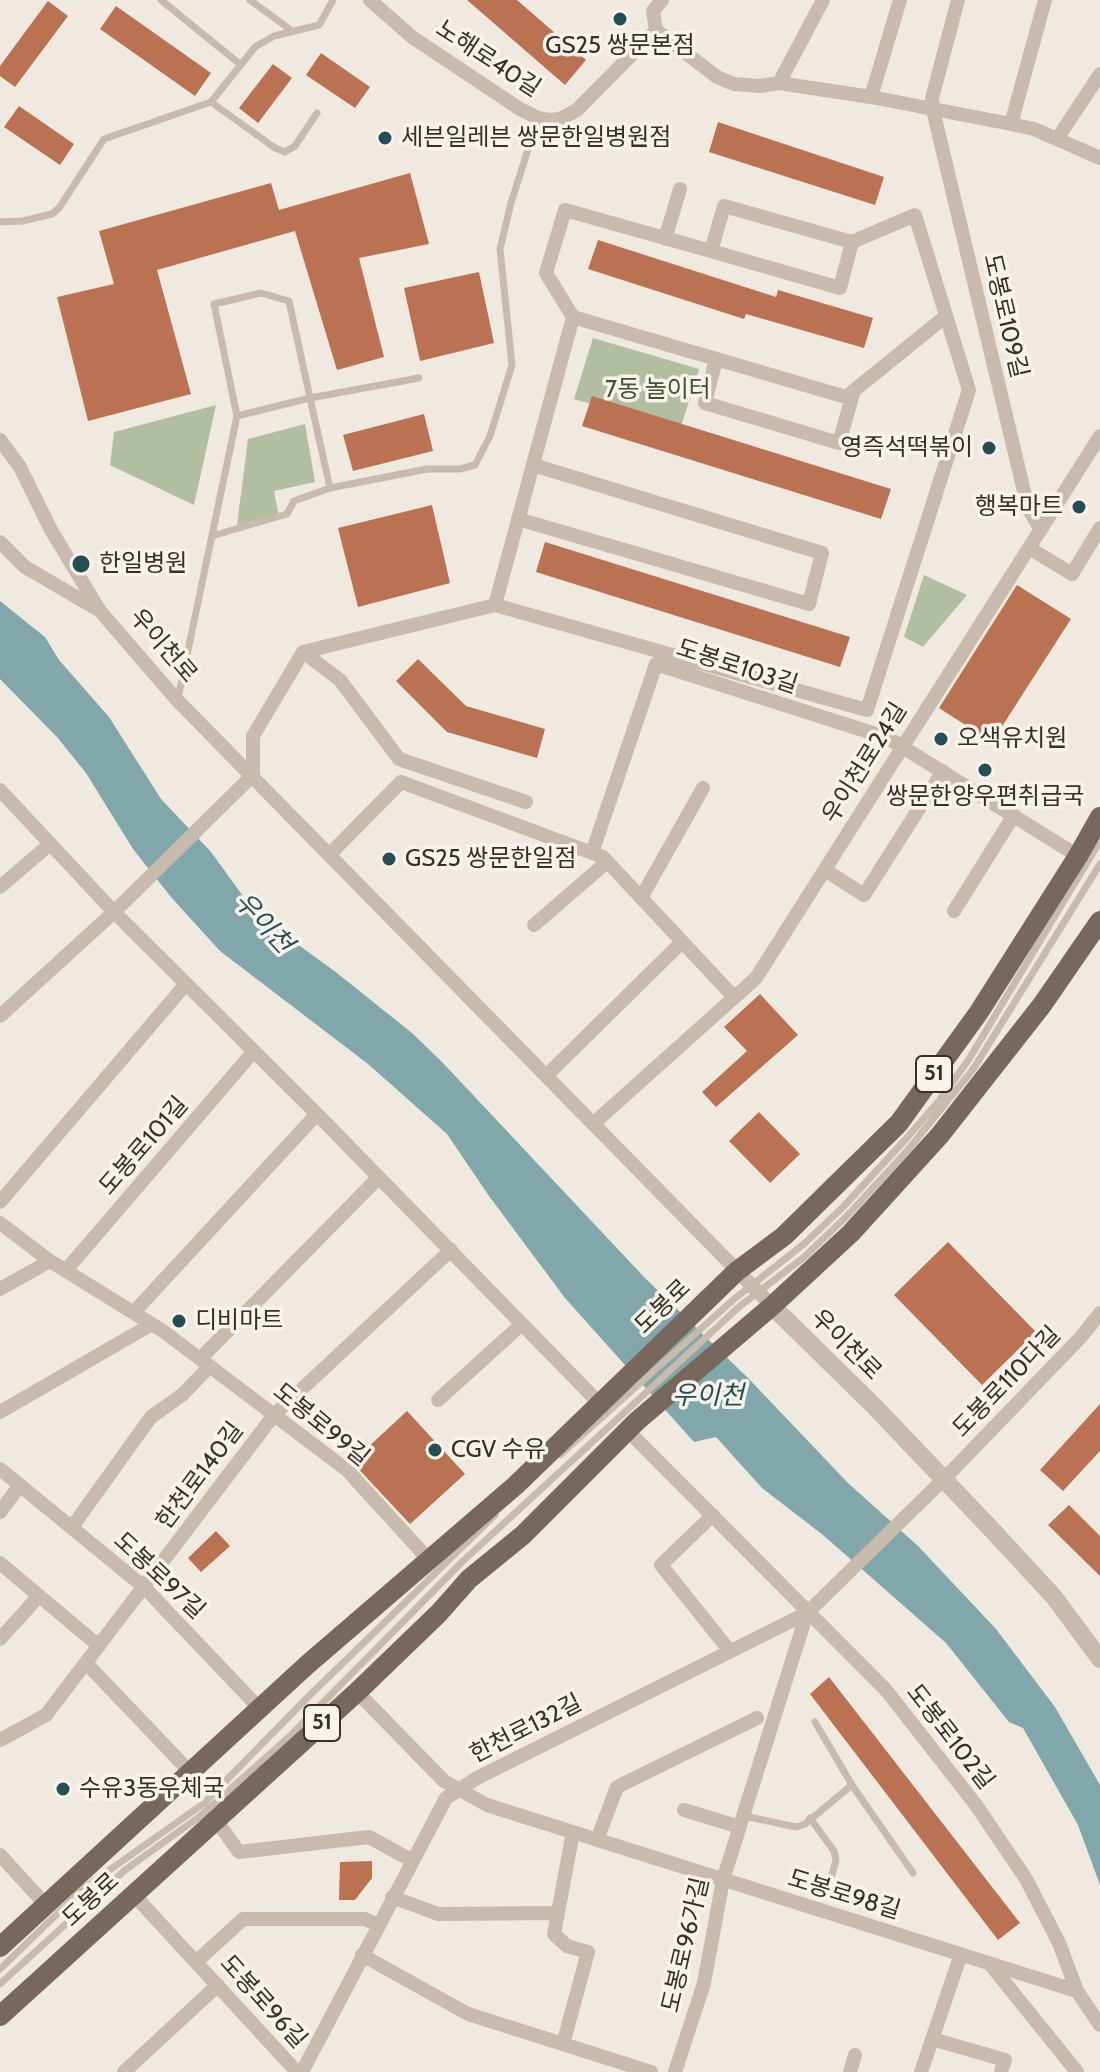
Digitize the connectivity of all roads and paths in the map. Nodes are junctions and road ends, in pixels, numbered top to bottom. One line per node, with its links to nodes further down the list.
1 (161, 0): 13 (lane)
2 (250, 0): 12 (lane)
3 (333, 0): 12 (lane)
4 (370, 0): 20 (street, 노해로40길)
5 (641, 0): 10 (street)
6 (823, 0): 15 (street)
7 (900, 0): 16 (street)
8 (958, 0): 18 (street, 도봉로109길)
9 (1045, 0): 21 (street)
10 (658, 5): 11 (street)
11 (656, 30): 15 (street); 20 (street, 노해로40길)
12 (292, 31): 13 (lane)
13 (241, 65): 17 (lane)
14 (1100, 74): 22 (street)
15 (779, 83): 16 (street)
16 (871, 97): 18 (street)
17 (211, 102): 19 (lane); 25 (lane)
18 (933, 110): 21 (street); 42 (street, 도봉로109길)
19 (317, 113)
20 (538, 118): 39 (lane)
21 (1011, 124): 22 (street)
22 (1057, 139): 23 (street)
23 (1100, 158)
24 (680, 189): 26 (street)
25 (0, 222)
26 (665, 239): 28 (street); 30 (street)
27 (852, 242): 28 (street); 28 (street); 29 (street)
28 (711, 251)
29 (946, 316): 33 (street); 46 (street)
30 (573, 317): 31 (street); 38 (street)
31 (716, 359): 33 (street); 33 (street)
32 (419, 378): 34 (lane)
33 (854, 390)
34 (310, 398): 35 (lane); 35 (lane); 39 (lane)
35 (237, 416): 43 (lane)
36 (1100, 436): 42 (street, 우이천로24길)
37 (0, 440): 47 (street, 우이천로)
38 (533, 465): 40 (street); 40 (street)
39 (330, 488): 43 (lane)
40 (518, 519): 46 (street)
41 (1100, 528): 45 (street)
42 (1041, 530): 45 (street, 우이천로24길)
43 (212, 536): 49 (lane)
44 (0, 542): 47 (street)
45 (1029, 548): 50 (street, 우이천로24길)
46 (495, 605): 48 (street)
47 (100, 611): 49 (street, 우이천로)
48 (303, 652): 52 (street); 55 (street)
49 (177, 700): 52 (street, 우이천로)
50 (904, 747): 51 (street, 도봉로103길); 60 (street, 도봉로103길); 65 (street, 우이천로24길)
51 (943, 771): 56 (street, 도봉로103길); 65 (street)
52 (253, 775): 61 (street, 우이천로); 69 (street)
53 (703, 788): 67 (street)
54 (0, 790): 59 (street)
55 (526, 802)
56 (1014, 815): 62 (street, 도봉로103길); 68 (street)
57 (1100, 817): 62 (main road, 도봉로 / 51)
58 (1100, 841): 87 (lane)
59 (50, 844): 66 (street); 69 (street)
60 (592, 853): 61 (street); 63 (street)
61 (330, 854): 77 (street, 우이천로)
62 (1078, 856): 87 (main road, 도봉로 / 51)
63 (607, 862): 67 (street); 71 (street)
64 (1100, 864): 87 (lane)
65 (825, 870): 74 (street, 우이천로24길)
66 (0, 887)
67 (641, 898): 72 (street)
68 (954, 911)
69 (114, 912): 73 (street); 75 (street)
70 (1100, 921): 87 (main road, 도봉로 / 51)
71 (534, 925)
72 (682, 942): 74 (street); 77 (street)
73 (186, 984): 76 (street); 81 (street)
74 (733, 996): 79 (street, 우이천로24길)
75 (0, 1016)
76 (254, 1051): 78 (street); 85 (street, 도봉로101길)
77 (547, 1075): 79 (street, 우이천로)
78 (317, 1114): 80 (street); 88 (street)
79 (594, 1123): 87 (street, 우이천로)
80 (379, 1177): 83 (street); 92 (street)
81 (0, 1202)
82 (0, 1223): 84 (street, 도봉로99길)
83 (451, 1250): 91 (street); 96 (street, 한천로140길)
84 (50, 1261): 85 (street, 도봉로99길); 86 (street)
85 (67, 1269): 88 (street, 도봉로99길)
86 (0, 1289)
87 (755, 1289): 94 (main road, 도봉로 / 51); 97 (main road, 도봉로 / 51); 99 (street, 우이천로)
88 (134, 1312): 90 (street, 도봉로99길)
89 (1100, 1313): 99 (street, 도봉로110다길)
90 (152, 1324): 92 (street, 도봉로99길); 95 (street)
91 (522, 1324): 93 (street); 94 (street)
92 (205, 1362): 96 (street, 도봉로99길); 103 (street)
93 (438, 1400)
94 (610, 1401): 104 (main road, 도봉로 / 51); 143 (lane)
95 (0, 1412)
96 (274, 1415): 104 (street, 도봉로99길); 106 (street, 한천로140길)
97 (630, 1421): 102 (street, 도봉로102길); 114 (main road, 도봉로 / 51); 144 (lane)
98 (0, 1469): 100 (street, 도봉로97길)
99 (944, 1479): 108 (street, 도봉로110다길); 112 (street, 우이천로)
100 (20, 1485): 101 (street); 103 (street, 도봉로97길)
101 (0, 1512)
102 (713, 1515): 108 (street, 도봉로102길); 111 (street)
103 (72, 1527): 106 (street, 도봉로97길)
104 (430, 1561): 115 (main road, 도봉로 / 51)
105 (0, 1563): 107 (street)
106 (144, 1587): 110 (street, 한천로140길); 115 (street, 도봉로97길)
107 (39, 1596): 109 (street); 110 (street)
108 (810, 1609): 111 (street, 한천로132길); 125 (street, 도봉로96가길); 146 (street, 도봉로102길)
109 (0, 1639)
110 (99, 1646): 113 (street, 한천로140길)
111 (729, 1650): 121 (street, 한천로132길)
112 (1100, 1659)
113 (86, 1663): 118 (street, 한천로140길); 119 (street)
114 (357, 1692): 121 (street, 도봉로98길); 124 (main road, 도봉로 / 51)
115 (260, 1709): 119 (main road, 도봉로 / 51)
116 (757, 1718): 127 (street)
117 (815, 1722): 120 (lane)
118 (0, 1740)
119 (191, 1773): 135 (main road, 도봉로 / 51)
120 (852, 1785): 123 (lane); 130 (lane)
121 (458, 1790): 126 (street, 도봉로98길); 129 (street, 한천로132길)
122 (684, 1810): 125 (street)
123 (810, 1818): 125 (lane); 131 (lane)
124 (216, 1820): 129 (street); 133 (main road, 도봉로 / 51)
125 (742, 1822): 132 (street, 도봉로96가길)
126 (573, 1832): 127 (street, 도봉로98길); 136 (street)
127 (597, 1840): 132 (street, 도봉로98길)
128 (0, 1855): 135 (street)
129 (411, 1860): 134 (street, 한천로132길)
130 (913, 1873)
131 (832, 1875)
132 (723, 1880): 139 (street, 도봉로98길); 155 (street, 도봉로96가길)
133 (134, 1895): 141 (street, 도봉로96길); 147 (main road, 도봉로 / 51)
134 (392, 1897): 136 (street); 137 (street, 한천로132길)
135 (46, 1905): 138 (main road, 도봉로 / 51)
136 (556, 1913): 150 (street)
137 (378, 1925): 140 (street, 한천로132길); 141 (street, 도봉로96길)
138 (0, 1947)
139 (961, 1954): 142 (street, 도봉로98길); 149 (street)
140 (362, 1955): 150 (street); 153 (street, 한천로132길)
141 (196, 1962): 145 (street, 도봉로96길)
142 (990, 1963): 146 (street, 도봉로98길); 159 (street)
143 (0, 1969)
144 (0, 1984)
145 (218, 1985): 152 (street); 153 (street, 도봉로96길)
146 (1077, 1991): 148 (street, 도봉로102길)
147 (0, 2016)
148 (1100, 2025)
149 (932, 2039): 157 (street); 158 (street)
150 (563, 2044): 154 (street)
151 (855, 2055): 156 (street)
152 (124, 2072)
153 (299, 2072)
154 (651, 2072)
155 (675, 2072)
156 (850, 2072)
157 (921, 2072)
158 (1001, 2072)
159 (1077, 2072)

